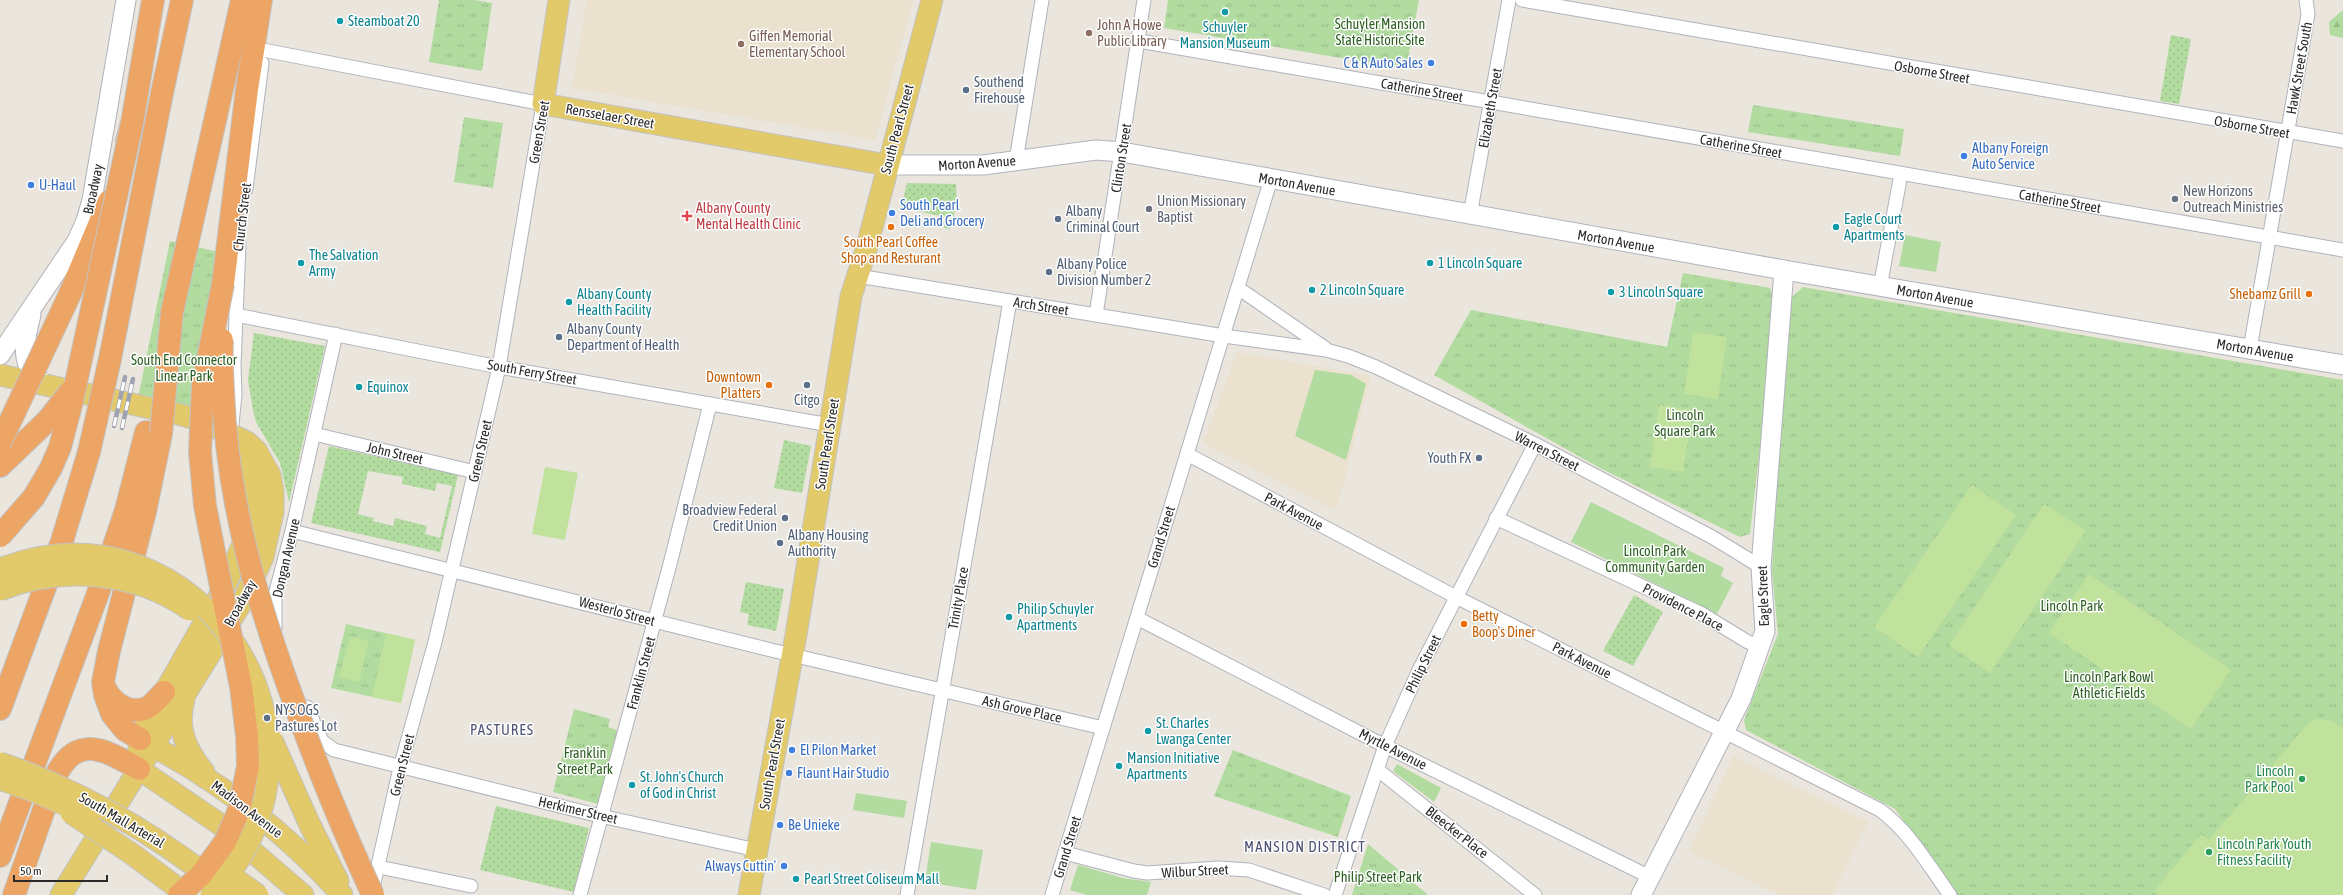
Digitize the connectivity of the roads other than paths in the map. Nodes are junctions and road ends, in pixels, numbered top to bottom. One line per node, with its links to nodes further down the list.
1 (126, 0): 35 (street, Broadway)
2 (153, 0): 19 (highway)
3 (182, 0): 16 (highway)
4 (242, 0): 51 (highway, bridge)
5 (262, 0): 32 (highway)
6 (269, 0): 15 (street, Church Street)
7 (559, 0): 18 (main road, Green Street)
8 (932, 0): 24 (main road, South Pearl Street)
9 (1042, 0): 23 (street)
10 (1144, 0): 14 (street, Clinton Street)
11 (1509, 0): 17 (street, Elizabeth Street)
12 (1522, 0): 20 (street, Osborne Street)
13 (2306, 0): 20 (street, Hawk Street South)
14 (1139, 41): 17 (street, Catherine Street); 22 (street, Clinton Street)
15 (263, 50): 18 (street, Rensselaer Street); 37 (street, Church Street)
16 (162, 93): 47 (highway, bridge); 75 (highway, bridge)
17 (1492, 102): 25 (street, Catherine Street); 27 (street, Elizabeth Street)
18 (543, 104): 24 (main road, Rensselaer Street); 45 (street, Green Street)
19 (132, 124): 47 (highway, bridge); 54 (highway, bridge)
20 (2287, 133): 21 (street, Osborne Street); 28 (street, Hawk Street South)
21 (2343, 141)
22 (1122, 152): 23 (street, Morton Avenue); 26 (street, Morton Avenue); 38 (street, Clinton Street)
23 (1016, 161): 24 (street, Morton Avenue)
24 (887, 165): 31 (main road, South Pearl Street)
25 (1901, 174): 28 (street, Catherine Street); 33 (street)
26 (1271, 179): 27 (street, Morton Avenue); 34 (street, Grand Street)
27 (1470, 215): 30 (street, Morton Avenue)
28 (2269, 237): 29 (street, Catherine Street); 41 (street, Hawk Street South)
29 (2343, 250)
30 (1784, 270): 33 (street, Morton Avenue); 62 (street, Eagle Street)
31 (858, 276): 36 (street, Arch Street); 50 (main road, South Pearl Street)
32 (223, 284): 96 (highway, bridge); 105 (highway, bridge)
33 (1880, 287): 41 (street, Morton Avenue)
34 (1238, 288): 40 (street, Grand Street); 42 (street, Warren Street)
35 (37, 298): 43 (street, Broadway); 48 (street)
36 (1010, 301): 38 (street, Arch Street); 72 (street, Trinity Place)
37 (236, 315): 39 (street, South Ferry Street); 52 (street, Church Street)
38 (1096, 315): 40 (street, Arch Street)
39 (336, 334): 45 (street, South Ferry Street); 53 (street, Dongan Avenue)
40 (1224, 336): 42 (street, Warren Street); 56 (street, Grand Street)
41 (2250, 349): 44 (street, Morton Avenue)
42 (1326, 350): 55 (street, Warren Street)
43 (0, 355)
44 (2343, 365)
45 (499, 366): 49 (street, South Ferry Street); 58 (street, Green Street)
46 (0, 375): 48 (main road, Broadway)
47 (77, 378): 57 (highway, bridge); 61 (highway, bridge)
48 (52, 386): 52 (main road, Broadway)
49 (710, 404): 50 (street, South Ferry Street); 68 (street, Franklin Street)
50 (830, 425): 70 (main road, South Pearl Street)
51 (153, 433): 71 (highway); 90 (highway)
52 (230, 434): 73 (main road, Broadway); 74 (main road, Broadway)
53 (314, 434): 58 (street, John Street); 60 (street, Dongan Avenue)
54 (0, 443)
55 (1535, 444): 59 (street, Philip Street); 62 (street, Warren Street)
56 (1187, 454): 66 (street, Park Avenue); 67 (street, Grand Street)
57 (0, 466)
58 (475, 472): 64 (street, Green Street)
59 (1496, 518): 66 (street, Philip Street); 69 (street, Providence Place)
60 (292, 531): 64 (street, Westerlo Street); 81 (street, Dongan Avenue)
61 (0, 536)
62 (1761, 567): 69 (street, Eagle Street)
63 (0, 569): 98 (main road, bridge)
64 (453, 570): 68 (street, Westerlo Street); 81 (street, Green Street)
65 (0, 590): 104 (main road, bridge)
66 (1456, 597): 77 (street, Park Avenue); 79 (street, Philip Street)
67 (1137, 618): 76 (street, Grand Street); 79 (street, Myrtle Avenue)
68 (655, 621): 70 (street, Westerlo Street); 87 (street, Franklin Street)
69 (1761, 647): 77 (street, Eagle Street)
70 (792, 655): 72 (street, Westerlo Street); 88 (main road, South Pearl Street)
71 (103, 682): 74 (highway); 78 (highway)
72 (942, 690): 76 (street, Ash Grove Place); 108 (street, Trinity Place)
73 (187, 691): 78 (main road, Broadway); 85 (main road)
74 (164, 692): 78 (main road, Broadway)
75 (0, 709)
76 (1103, 728): 89 (street, Grand Street)
77 (1725, 730): 92 (street, Eagle Street); 114 (street, Park Avenue)
78 (147, 743): 82 (main road, Broadway); 85 (main road, Madison Avenue)
79 (1385, 746): 83 (street, Philip Street); 92 (street, Myrtle Avenue)
80 (0, 763): 86 (main road, South Mall Arterial, bridge)
81 (400, 768): 87 (street, Herkimer Street); 91 (street, Green Street)
82 (138, 769): 94 (highway); 95 (main road, Broadway); 102 (main road, Madison Avenue)
83 (1378, 770): 111 (street, Philip Street); 112 (street, Bleecker Place)
84 (0, 779): 86 (main road, South Mall Arterial, bridge)
85 (214, 783): 103 (main road, Madison Avenue)
86 (56, 792): 97 (main road, bridge); 99 (main road, South Mall Arterial, bridge); 100 (main road, South Mall Arterial, bridge); 101 (main road, bridge)
87 (600, 816): 88 (street, Herkimer Street); 106 (street, Franklin Street)
88 (757, 850): 107 (main road, South Pearl Street)
89 (1065, 853): 109 (street, Grand Street); 110 (street, Wilbur Street)
90 (0, 856)
91 (379, 867): 93 (street); 105 (street, Green Street)
92 (1650, 877): 113 (street, Eagle Street)
93 (471, 886)
94 (14, 895)
95 (61, 895)
96 (179, 895)
97 (186, 895)
98 (211, 895)
99 (216, 895)
100 (232, 895)
101 (258, 895)
102 (303, 895)
103 (342, 895)
104 (347, 895)
105 (372, 895)
106 (580, 895)
107 (749, 895)
108 (907, 895)
109 (1052, 895)
110 (1324, 895)
111 (1335, 895)
112 (1535, 895)
113 (1641, 895)
114 (1950, 895)

